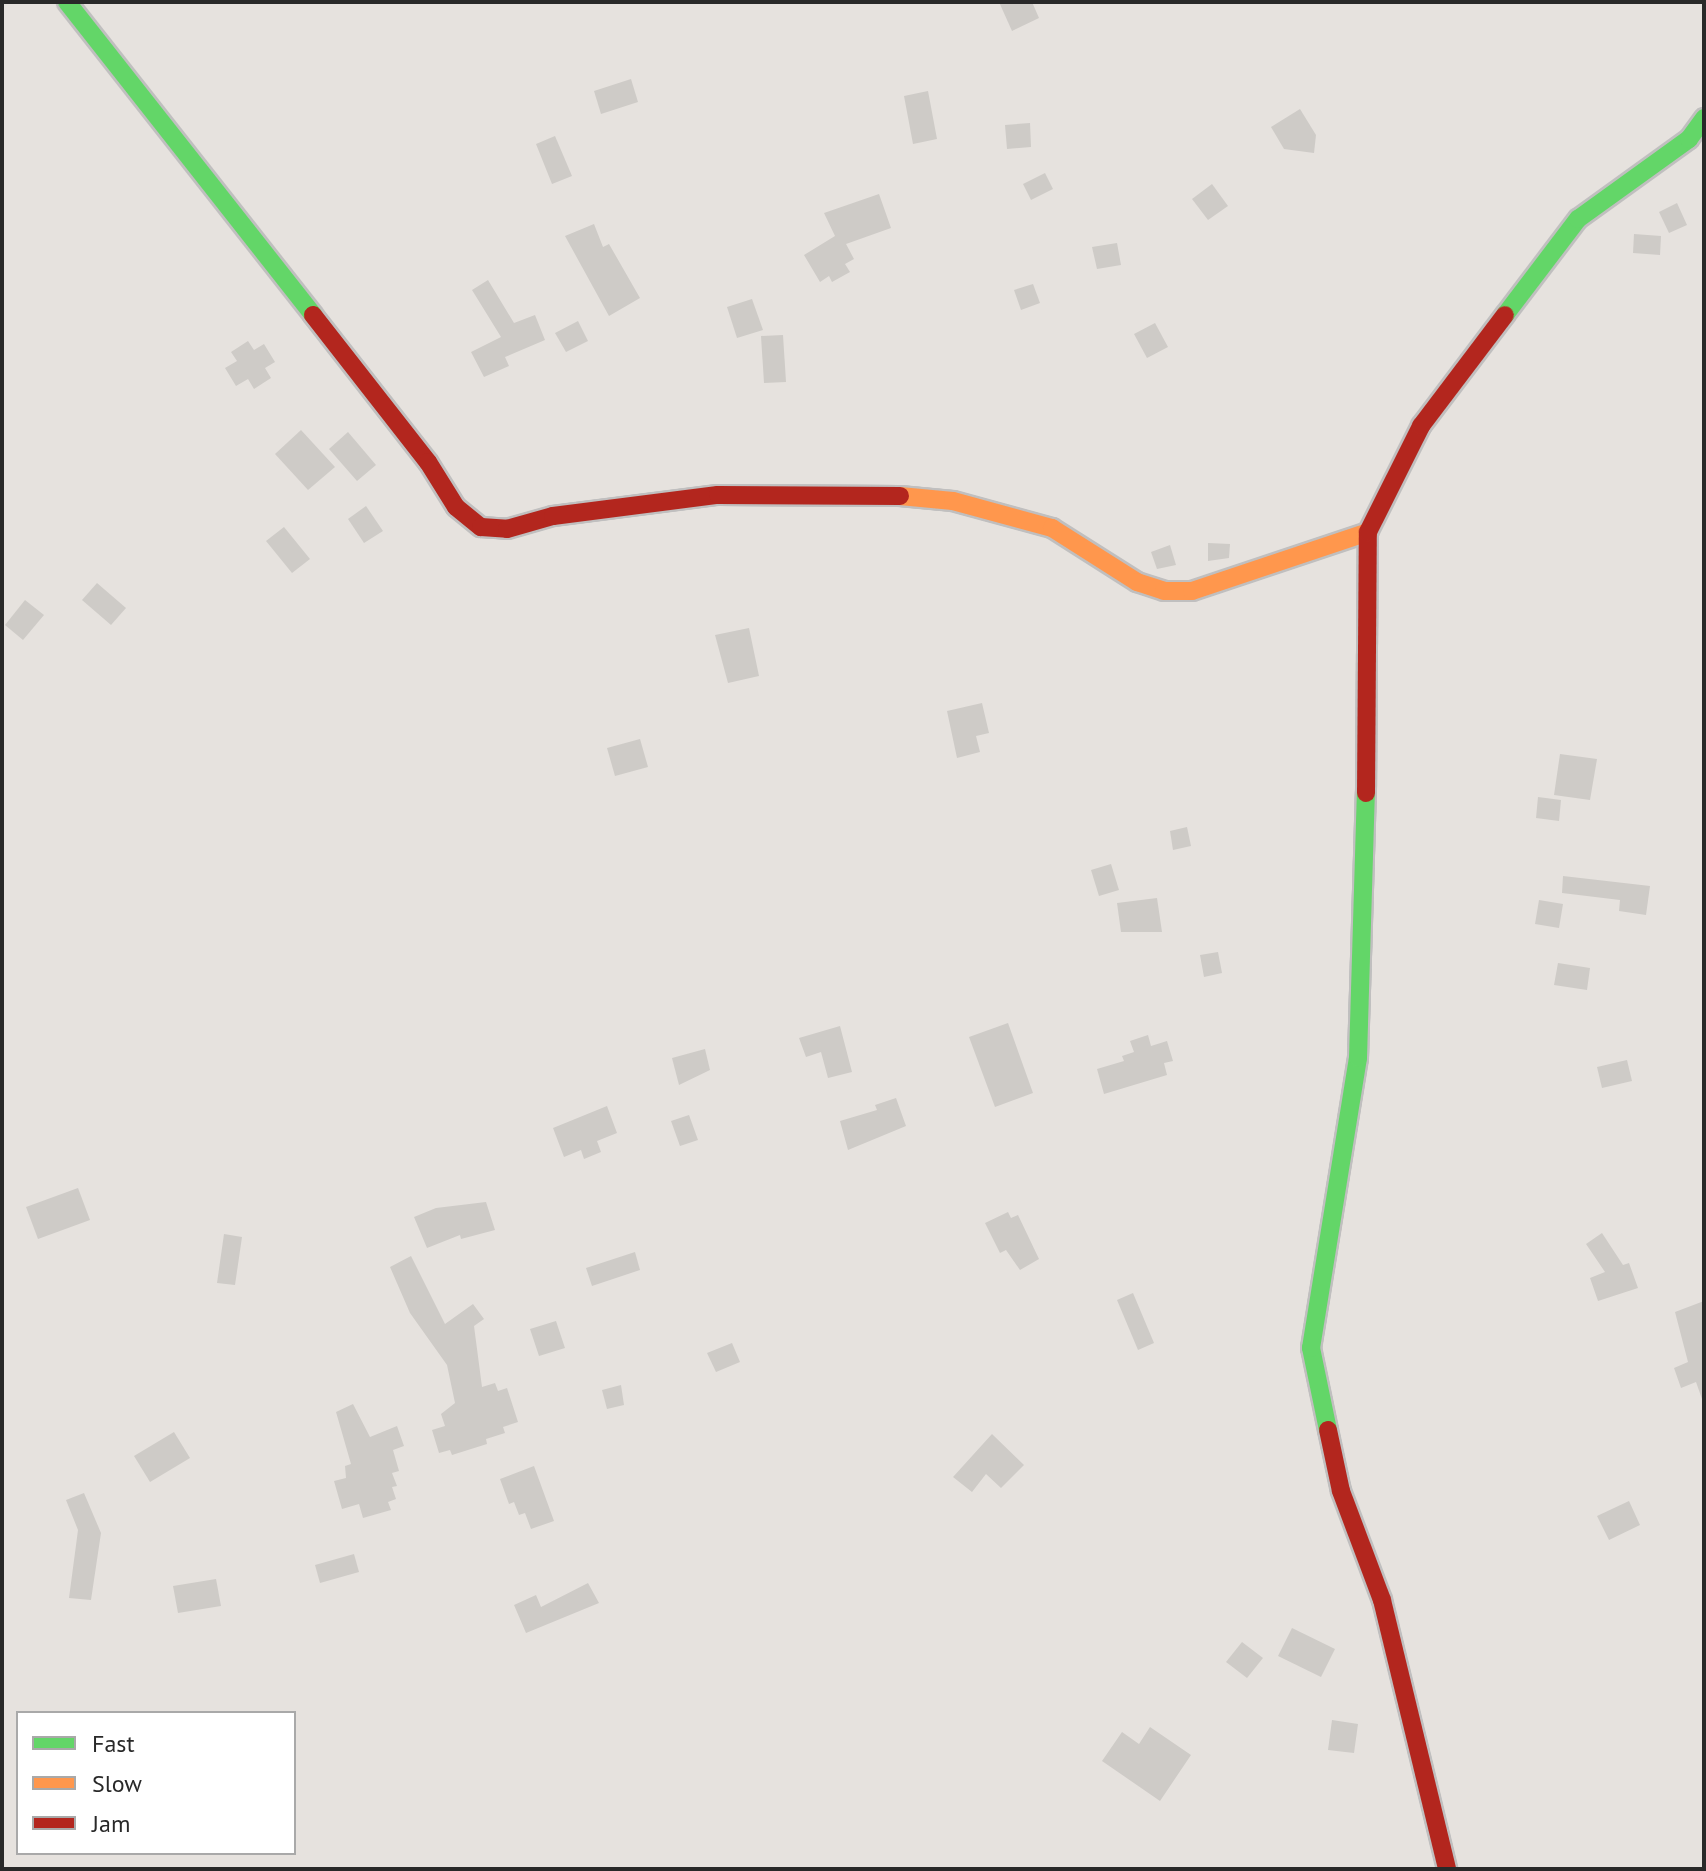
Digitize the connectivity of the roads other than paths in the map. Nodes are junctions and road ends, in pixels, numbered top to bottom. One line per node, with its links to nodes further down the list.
1 (67, 2): 3 (street)
2 (1704, 118): 3 (street)
3 (1368, 532): 4 (street)
4 (1447, 1869)

